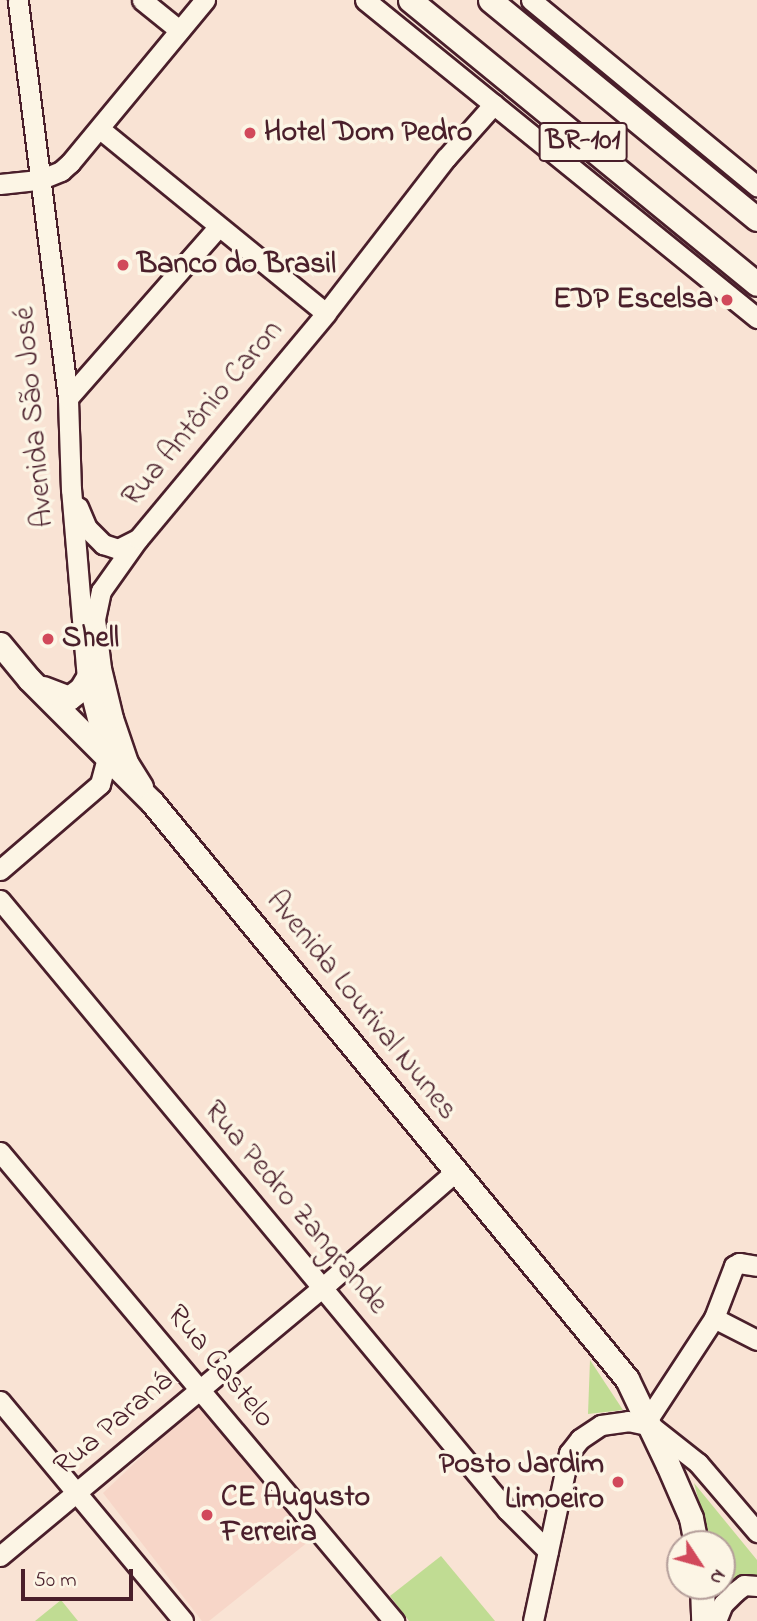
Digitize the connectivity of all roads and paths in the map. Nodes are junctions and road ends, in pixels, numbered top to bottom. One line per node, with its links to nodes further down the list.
1 (18, 0): 11 (street, Avenida São José)
2 (142, 0): 8 (street)
3 (205, 0): 8 (street)
4 (365, 0): 9 (street)
5 (410, 0): 16 (main road, BR-101)
6 (490, 0): 14 (main road, BR-101)
7 (531, 0): 13 (street)
8 (179, 30): 10 (street)
9 (494, 104): 17 (street, Rua Antônio Caron); 18 (street)
10 (100, 129): 11 (street); 15 (street)
11 (39, 180): 12 (street); 19 (street, Avenida São José)
12 (0, 184)
13 (757, 186)
14 (757, 219)
15 (218, 227): 17 (street); 19 (street)
16 (757, 284)
17 (326, 313): 21 (street, Rua Antônio Caron)
18 (757, 318)
19 (68, 398): 20 (street, Avenida São José)
20 (71, 490): 21 (street); 24 (street, Avenida São José)
21 (138, 539): 26 (street, Rua Antônio Caron)
22 (0, 644): 23 (main road, Avenida Lourival Nunes)
23 (29, 679): 24 (main road); 25 (main road, Avenida Lourival Nunes)
24 (87, 679): 25 (street, Avenida São José)
25 (107, 758): 26 (main road, Avenida Lourival Nunes); 27 (street, Avenida São José)
26 (152, 802): 30 (main road, Avenida Lourival Nunes)
27 (0, 870)
28 (0, 900): 32 (street, Rua Pedro Zangrande)
29 (0, 1152): 35 (street, Rua Castelo)
30 (456, 1171): 32 (street, Rua Paraná); 37 (main road, Avenida Lourival Nunes)
31 (757, 1266): 33 (street)
32 (323, 1288): 35 (street, Rua Paraná); 41 (street, Rua Pedro Zangrande)
33 (714, 1318): 34 (street); 37 (street)
34 (757, 1340)
35 (200, 1390): 38 (street, Rua Paraná); 47 (street, Rua Castelo)
36 (0, 1401): 38 (street)
37 (649, 1422): 39 (street); 40 (main road, Avenida Lourival Nunes); 41 (street)
38 (79, 1493): 42 (street, Rua Paraná); 46 (street)
39 (755, 1526)
40 (693, 1530)
41 (548, 1551): 45 (street)
42 (0, 1556)
43 (757, 1586): 49 (street)
44 (702, 1600): 48 (main road)
45 (533, 1619)
46 (183, 1621)
47 (394, 1621)
48 (703, 1621)
49 (716, 1621)

